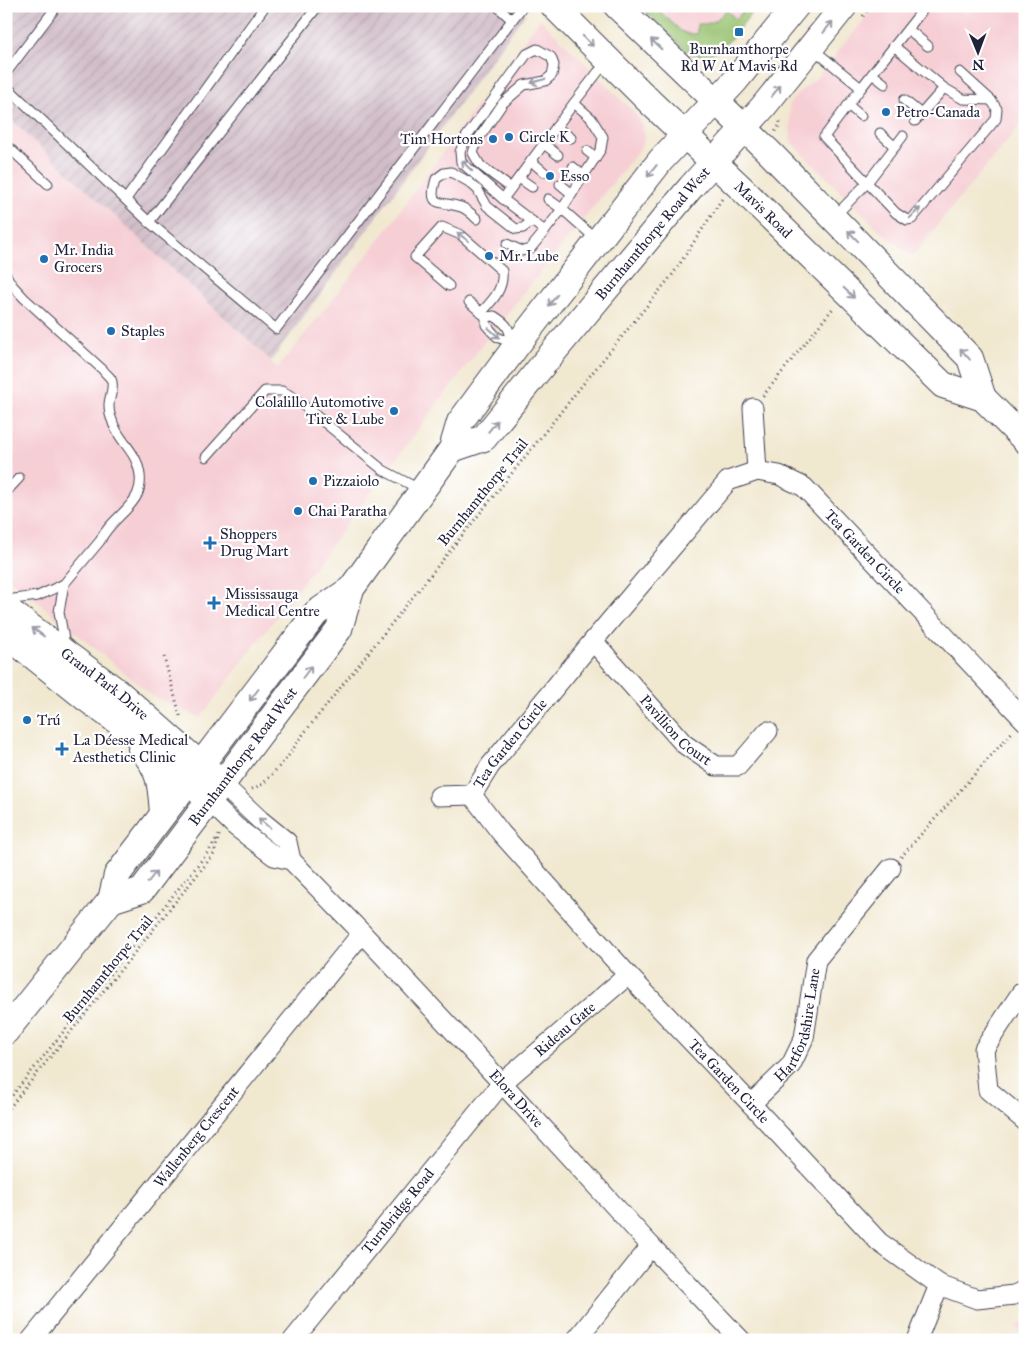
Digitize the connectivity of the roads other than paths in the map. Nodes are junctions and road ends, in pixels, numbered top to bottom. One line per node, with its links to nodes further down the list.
1 (57, 6): 18 (lane)
2 (265, 6): 56 (lane)
3 (318, 6): 63 (lane)
4 (497, 6): 11 (lane)
5 (524, 6): 11 (lane)
6 (554, 6): 16 (main road, Mavis Road, one-way to 16)
7 (617, 6): 26 (main road, Mavis Road, one-way to 7)
8 (796, 6): 26 (main road, Burnhamthorpe Road West)
9 (844, 6): 15 (main road, Burnhamthorpe Road West, one-way to 9)
10 (925, 7): 12 (lane)
11 (512, 20): 63 (lane)
12 (908, 30): 13 (lane); 14 (lane)
13 (894, 46): 19 (lane); 23 (lane)
14 (928, 46)
15 (811, 48): 22 (lane); 33 (main road, Burnhamthorpe Road West, one-way to 15)
16 (609, 62): 27 (lane); 35 (main road, Mavis Road)
17 (960, 72): 25 (lane)
18 (6, 73)
19 (872, 74): 20 (lane); 22 (lane)
20 (885, 84)
21 (6, 86): 56 (lane)
22 (861, 88): 28 (lane)
23 (944, 88): 25 (lane); 29 (lane)
24 (904, 100): 29 (lane)
25 (991, 100): 50 (lane, one-way to 25)
26 (716, 102): 33 (main road, Mavis Road); 35 (main road, Burnhamthorpe Road West)
27 (574, 103): 32 (lane); 43 (lane)
28 (848, 106): 30 (lane); 50 (lane)
29 (921, 114): 31 (lane)
30 (861, 116)
31 (915, 121)
32 (556, 127): 37 (lane); 38 (lane)
33 (744, 128): 45 (main road, Burnhamthorpe Road West); 60 (main road, Mavis Road)
34 (880, 133): 40 (lane)
35 (685, 135): 45 (main road, Mavis Road); 65 (main road, Burnhamthorpe Road West, one-way to 65)
36 (903, 136): 40 (lane)
37 (571, 138)
38 (544, 144): 42 (lane); 44 (lane)
39 (6, 145): 51 (lane)
40 (895, 147): 50 (lane)
41 (587, 151): 43 (lane)
42 (558, 155)
43 (596, 158): 48 (lane)
44 (531, 162): 47 (lane); 49 (lane)
45 (714, 162): 72 (main road, Mavis Road, one-way to 72); 75 (main road, Burnhamthorpe Road West, one-way to 45)
46 (573, 167): 48 (lane)
47 (544, 172)
48 (584, 176): 55 (lane)
49 (519, 178): 53 (lane); 54 (lane)
50 (867, 183): 60 (lane)
51 (48, 184)
52 (560, 184): 55 (lane)
53 (532, 187)
54 (511, 188): 57 (lane); 57 (lane, one-way to 54)
55 (572, 194): 59 (lane)
56 (126, 199): 63 (lane)
57 (503, 199): 62 (lane)
58 (548, 199): 59 (lane)
59 (562, 209): 64 (lane); 65 (lane)
60 (834, 217): 72 (main road, Mavis Road, one-way to 60)
61 (477, 219): 62 (lane)
62 (532, 221): 64 (lane)
63 (149, 222)
64 (545, 231): 66 (lane)
65 (598, 241): 71 (main road, Burnhamthorpe Road West, one-way to 71)
66 (507, 244)
67 (6, 276): 81 (lane)
68 (449, 286): 70 (lane, one-way to 68)
69 (468, 302): 70 (lane)
70 (483, 315): 71 (lane, one-way to 71); 71 (lane)
71 (514, 342): 75 (main road, Burnhamthorpe Road West)
72 (983, 398): 74 (main road, Mavis Road)
73 (753, 408): 77 (street)
74 (1025, 440)
75 (452, 449): 79 (main road, Burnhamthorpe Road West)
76 (206, 457): 79 (lane)
77 (756, 471): 86 (street, Tea Garden Circle); 89 (street, Tea Garden Circle)
78 (19, 478): 80 (lane)
79 (421, 491): 82 (main road, Burnhamthorpe Road West)
80 (6, 492)
81 (64, 584): 83 (lane); 87 (lane)
82 (351, 590): 91 (main road, Burnhamthorpe Road West, one-way to 91); 92 (main road, Burnhamthorpe Road West, one-way to 82)
83 (6, 600)
84 (6, 609): 87 (main road, Grand Park Drive, one-way to 84)
85 (6, 634): 88 (main road, Grand Park Drive)
86 (593, 641): 90 (street, Pavillion Court); 93 (street, Tea Garden Circle)
87 (67, 653): 91 (main road, Grand Park Drive)
88 (87, 698): 91 (main road, Grand Park Drive); 95 (main road)
89 (1024, 720)
90 (768, 731)
91 (195, 773): 92 (main road, Grand Park Drive); 95 (main road, Burnhamthorpe Road West)
92 (215, 792): 97 (main road, Burnhamthorpe Road West, one-way to 92); 98 (street, Elora Drive)
93 (472, 795): 94 (street); 99 (street, Tea Garden Circle)
94 (439, 796)
95 (163, 814): 97 (main road, Burnhamthorpe Road West)
96 (891, 868): 103 (street, Hartfordshire Lane)
97 (111, 900): 101 (main road, Burnhamthorpe Road West)
98 (362, 933): 102 (street, Elora Drive); 108 (street, Wallenberg Crescent)
99 (628, 975): 102 (street, Rideau Gate); 103 (street, Tea Garden Circle)
100 (1021, 993): 104 (street)
101 (6, 1032)
102 (502, 1083): 105 (street, Elora Drive); 109 (street, Turnbridge Road)
103 (751, 1104): 106 (street, Tea Garden Circle)
104 (1025, 1121)
105 (651, 1246): 110 (street); 111 (street, Elora Drive)
106 (939, 1285): 107 (street, Tea Garden Circle); 112 (street)
107 (1025, 1290)
108 (31, 1340)
109 (293, 1340)
110 (576, 1340)
111 (741, 1340)
112 (917, 1340)

